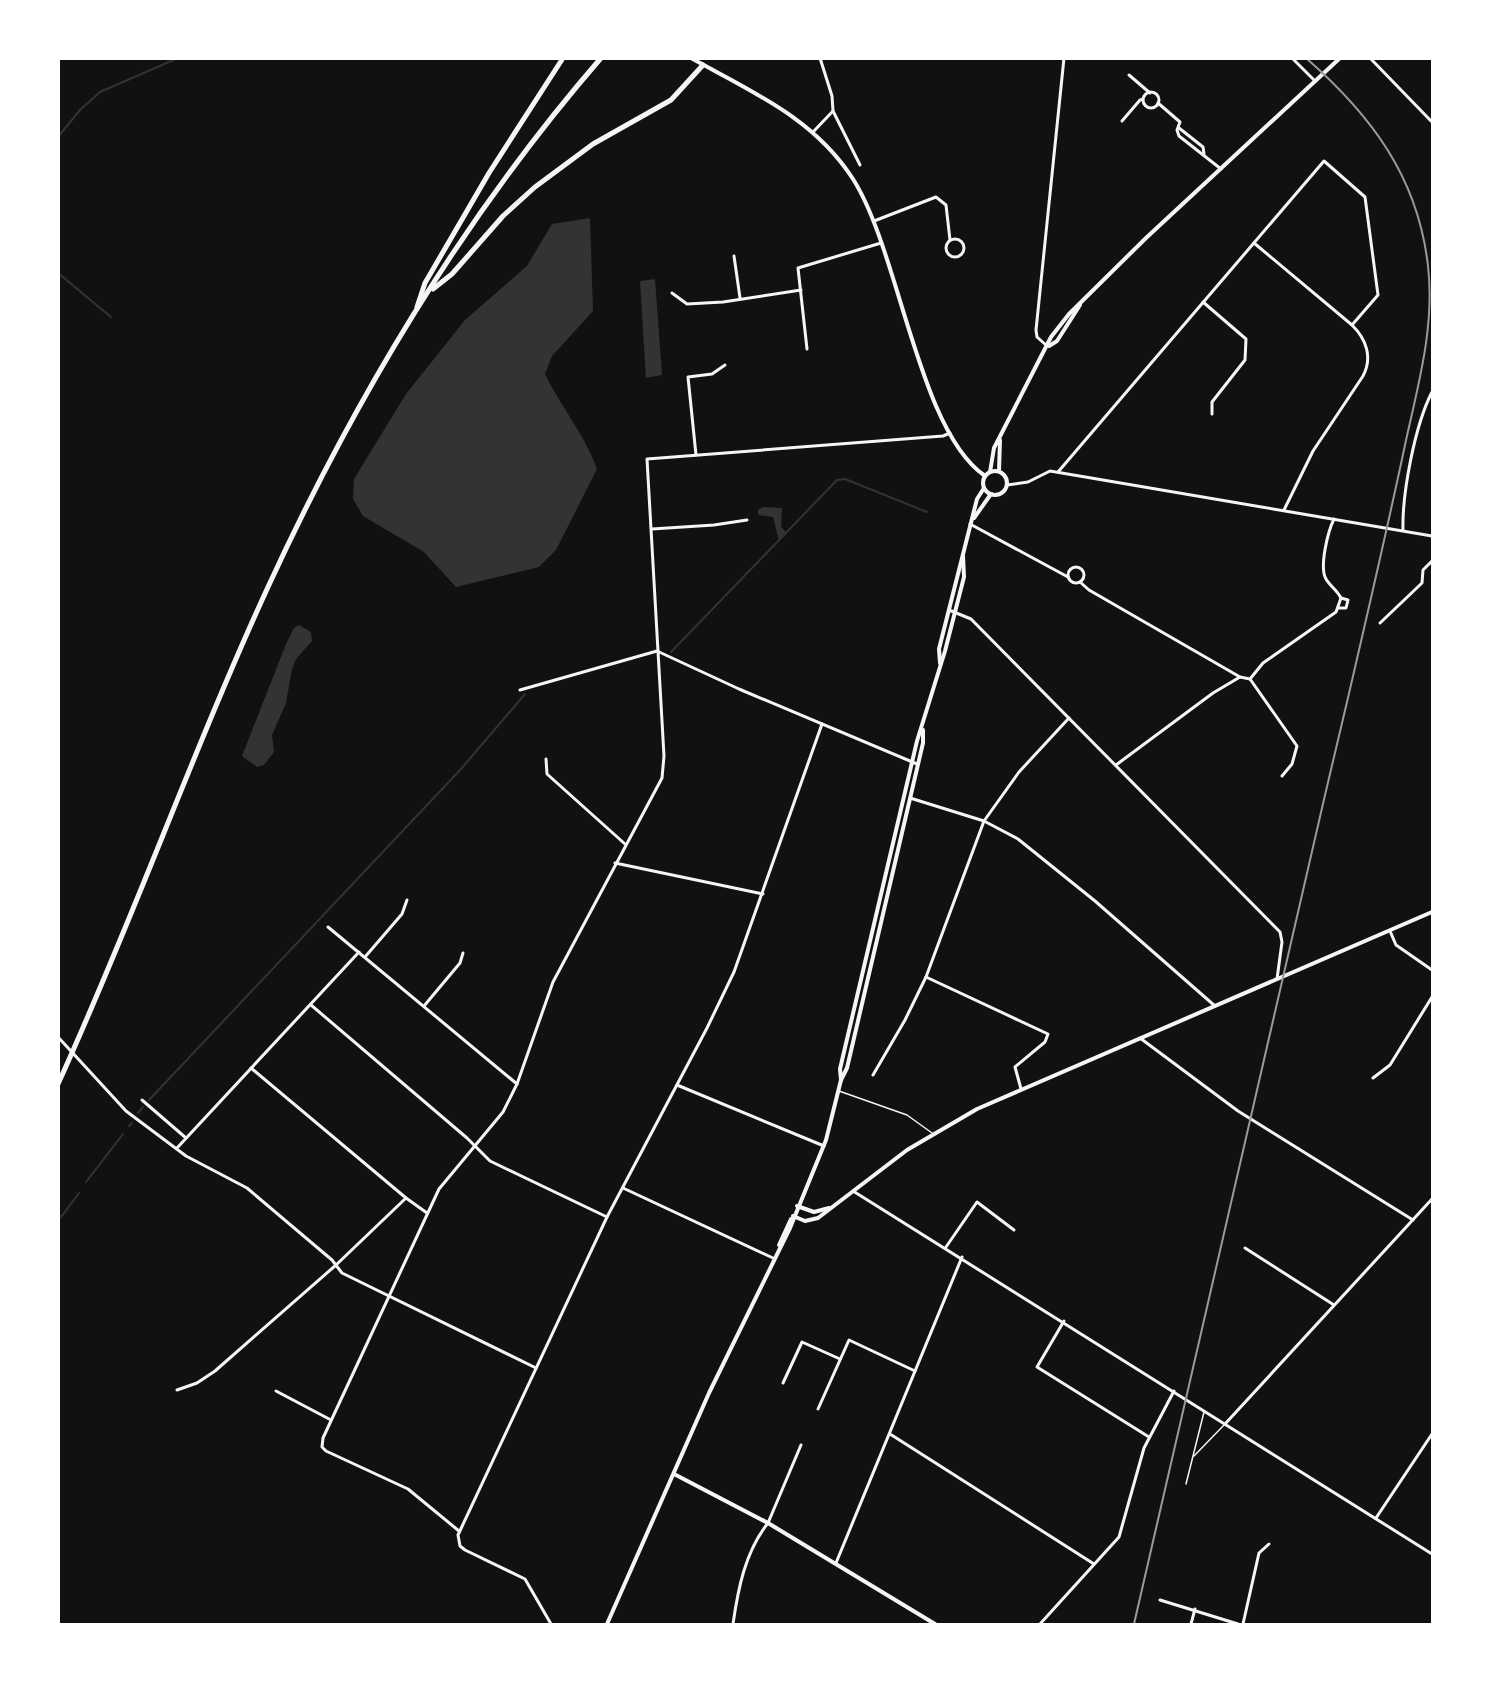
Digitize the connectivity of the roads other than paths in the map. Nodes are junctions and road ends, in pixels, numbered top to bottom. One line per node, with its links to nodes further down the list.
1 (563, 58): 31 (highway)
2 (601, 58): 27 (highway)
3 (691, 58): 9 (street)
4 (820, 58): 15 (street)
5 (1064, 58): 33 (street)
6 (1292, 58): 11 (street)
7 (1340, 58): 11 (street)
8 (1370, 58): 17 (street)
9 (703, 65): 18 (street); 27 (highway)
10 (1129, 75): 12 (street)
11 (1316, 81): 20 (street)
12 (1150, 93): 13 (street); 14 (street)
13 (1144, 99): 14 (street); 16 (street)
14 (1158, 103): 20 (street)
15 (833, 111): 18 (street); 19 (street)
16 (1122, 121)
17 (1432, 122)
18 (813, 132): 21 (street)
19 (860, 165)
20 (1221, 169): 33 (street)
21 (874, 221): 22 (street); 23 (street)
22 (950, 240): 22 (street)
23 (881, 242): 26 (street); 38 (street)
24 (1254, 243): 30 (street); 32 (street); 32 (street)
25 (734, 256): 29 (street)
26 (801, 290): 29 (street); 34 (street)
27 (429, 291): 31 (highway)
28 (672, 293): 29 (street)
29 (740, 298)
30 (1203, 302): 37 (street); 43 (street)
31 (414, 314): 100 (highway)
32 (1352, 325): 48 (street)
33 (1048, 346): 39 (street)
34 (807, 349)
35 (725, 365): 40 (street)
36 (1432, 392): 53 (street)
37 (1212, 414)
38 (950, 433): 40 (street); 44 (street)
39 (1001, 436): 41 (street); 42 (street)
40 (696, 455): 52 (street)
41 (999, 471): 42 (street); 45 (street)
42 (990, 472): 44 (street)
43 (1058, 472): 45 (street); 48 (street)
44 (985, 476): 46 (street)
45 (1007, 485): 47 (street)
46 (984, 488): 47 (street); 51 (street)
47 (991, 494): 51 (street)
48 (1284, 510): 49 (street)
49 (1334, 519): 53 (street); 59 (street)
50 (747, 520): 52 (street)
51 (970, 524): 55 (street); 57 (street)
52 (652, 529): 64 (street)
53 (1403, 531): 54 (street)
54 (1432, 536)
55 (963, 556): 61 (street); 62 (street)
56 (1432, 561): 63 (street)
57 (1068, 577): 58 (street); 58 (street)
58 (1080, 582): 66 (street)
59 (1341, 598): 60 (street); 60 (street)
60 (1339, 608): 67 (street)
61 (949, 610): 62 (street); 65 (street)
62 (955, 612): 65 (street); 69 (street)
63 (1380, 623)
64 (657, 651): 68 (street); 70 (street); 77 (street)
65 (940, 664): 72 (street)
66 (1240, 677): 67 (street); 73 (street)
67 (1250, 679): 74 (street)
68 (520, 690)
69 (1069, 718): 73 (street); 76 (street)
70 (822, 724): 72 (street); 79 (street)
71 (546, 759): 77 (street)
72 (915, 763): 75 (street); 99 (street)
73 (1116, 765): 89 (street)
74 (1282, 776)
75 (910, 798): 76 (street); 99 (street)
76 (984, 821): 88 (street); 93 (street)
77 (625, 844): 78 (street)
78 (614, 863): 79 (street); 101 (street)
79 (763, 894): 102 (street)
80 (407, 900): 86 (street)
81 (1432, 912): 83 (street)
82 (328, 927): 84 (street)
83 (1390, 931): 87 (street); 89 (street)
84 (359, 952): 86 (street); 91 (street)
85 (463, 953): 92 (street)
86 (365, 957): 92 (street)
87 (1432, 970)
88 (926, 977): 97 (street); 103 (street)
89 (1277, 979): 93 (street)
90 (1432, 997): 98 (street)
91 (311, 1005): 96 (street); 109 (street)
92 (424, 1006): 101 (street)
93 (1215, 1006): 95 (street)
94 (58, 1037): 110 (street)
95 (1140, 1038): 103 (street); 120 (street)
96 (251, 1068): 107 (street); 113 (street)
97 (873, 1075)
98 (1373, 1078)
99 (841, 1080): 104 (street)
100 (58, 1084)
101 (516, 1084): 109 (street)
102 (677, 1085): 108 (street); 111 (street)
103 (1021, 1089): 106 (street)
104 (838, 1091): 106 (lane); 108 (street)
105 (142, 1100): 107 (street)
106 (933, 1133): 112 (street)
107 (186, 1138): 110 (street)
108 (824, 1146): 115 (street)
109 (474, 1147): 117 (street); 119 (street)
110 (177, 1148): 126 (street)
111 (623, 1188): 119 (street); 125 (street)
112 (853, 1191): 116 (street); 122 (street)
113 (406, 1198): 117 (street); 126 (street)
114 (1432, 1199): 120 (street)
115 (797, 1206): 116 (street); 118 (street)
116 (832, 1206): 118 (street)
117 (427, 1212): 127 (street)
118 (793, 1216): 125 (street)
119 (607, 1217): 131 (street)
120 (1413, 1220): 128 (street)
121 (1014, 1230): 122 (street)
122 (946, 1247): 124 (street)
123 (1245, 1248): 128 (street)
124 (962, 1257): 129 (street); 132 (street)
125 (773, 1258): 146 (street)
126 (336, 1265): 127 (street); 134 (street)
127 (389, 1297): 131 (street); 139 (street)
128 (1334, 1305): 140 (street)
129 (1064, 1321): 136 (street); 143 (street)
130 (840, 1359): 132 (street); 133 (street); 137 (street)
131 (536, 1368): 150 (street)
132 (915, 1371): 141 (street)
133 (783, 1383)
134 (177, 1390)
135 (276, 1391): 139 (street)
136 (1174, 1391): 138 (street); 143 (street)
137 (818, 1409)
138 (1204, 1411): 140 (street); 145 (lane)
139 (331, 1420): 150 (street)
140 (1225, 1424): 145 (lane); 148 (street)
141 (890, 1434): 153 (street); 154 (street)
142 (1432, 1434): 148 (street)
143 (1149, 1437): 154 (street)
144 (801, 1445): 149 (street)
145 (1193, 1457): 147 (lane)
146 (674, 1474): 149 (street); 159 (street)
147 (1186, 1484)
148 (1376, 1518): 152 (street)
149 (768, 1523): 153 (street); 160 (street)
150 (459, 1531): 158 (street)
151 (1269, 1544): 164 (street)
152 (1432, 1554)
153 (836, 1563): 161 (street)
154 (1094, 1564): 162 (street)
155 (1160, 1600): 156 (street)
156 (1195, 1609): 157 (street); 163 (street)
157 (1226, 1622): 164 (street)
158 (551, 1624)
159 (607, 1624)
160 (733, 1624)
161 (935, 1624)
162 (1040, 1624)
163 (1191, 1624)
164 (1240, 1624)

